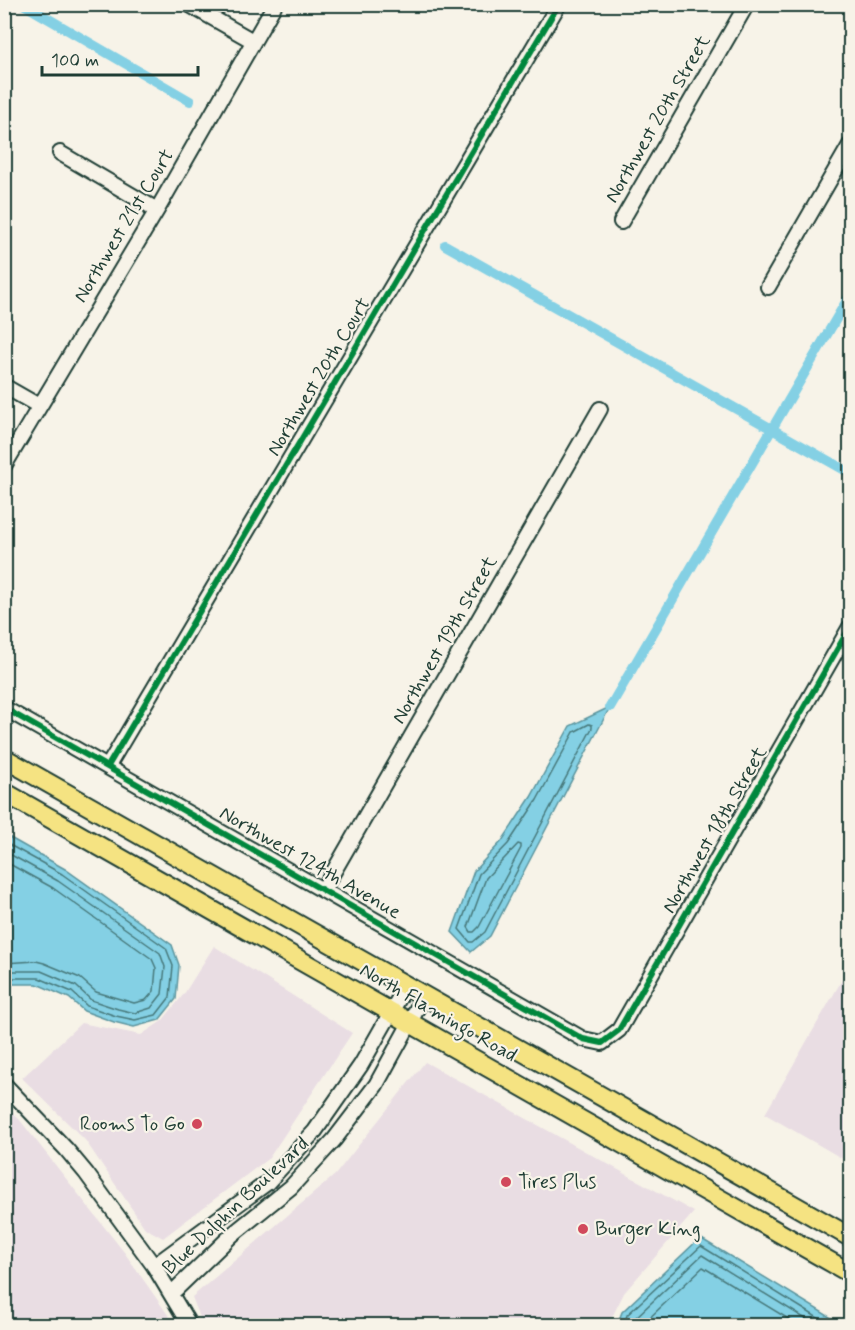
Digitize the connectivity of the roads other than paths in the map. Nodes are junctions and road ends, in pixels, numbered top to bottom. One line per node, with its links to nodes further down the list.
1 (188, 4): 5 (street)
2 (275, 4): 5 (street, Northwest 21st Court)
3 (559, 4): 18 (street, Northwest 20th Court)
4 (747, 4): 9 (street, Northwest 20th Street)
5 (253, 41): 8 (street, Northwest 21st Court)
6 (850, 146): 10 (street)
7 (60, 153): 8 (street)
8 (157, 210): 12 (street, Northwest 21st Court)
9 (621, 222)
10 (768, 287)
11 (4, 386): 12 (street)
12 (39, 406): 14 (street, Northwest 21st Court)
13 (600, 409): 20 (street, Northwest 19th Street)
14 (4, 466)
15 (850, 627): 25 (street, Northwest 18th Street)
16 (4, 708): 18 (street, Northwest 124th Avenue)
17 (4, 758): 21 (highway, North Flamingo Road)
18 (108, 766): 20 (street, Northwest 124th Avenue)
19 (4, 792): 23 (highway, North Flamingo Road)
20 (323, 890): 25 (street, Northwest 124th Avenue)
21 (406, 986): 22 (highway, North Flamingo Road); 23 (street, Blue Dolphin Boulevard)
22 (423, 996): 24 (street, Blue Dolphin Boulevard); 27 (highway, North Flamingo Road)
23 (391, 1012): 24 (highway, North Flamingo Road); 28 (street, Blue Dolphin Boulevard)
24 (410, 1023): 29 (highway, North Flamingo Road); 30 (street, Blue Dolphin Boulevard)
25 (602, 1042)
26 (4, 1084): 28 (street)
27 (850, 1237)
28 (154, 1266): 30 (street)
29 (850, 1273)
30 (172, 1293): 31 (street)
31 (190, 1326)

